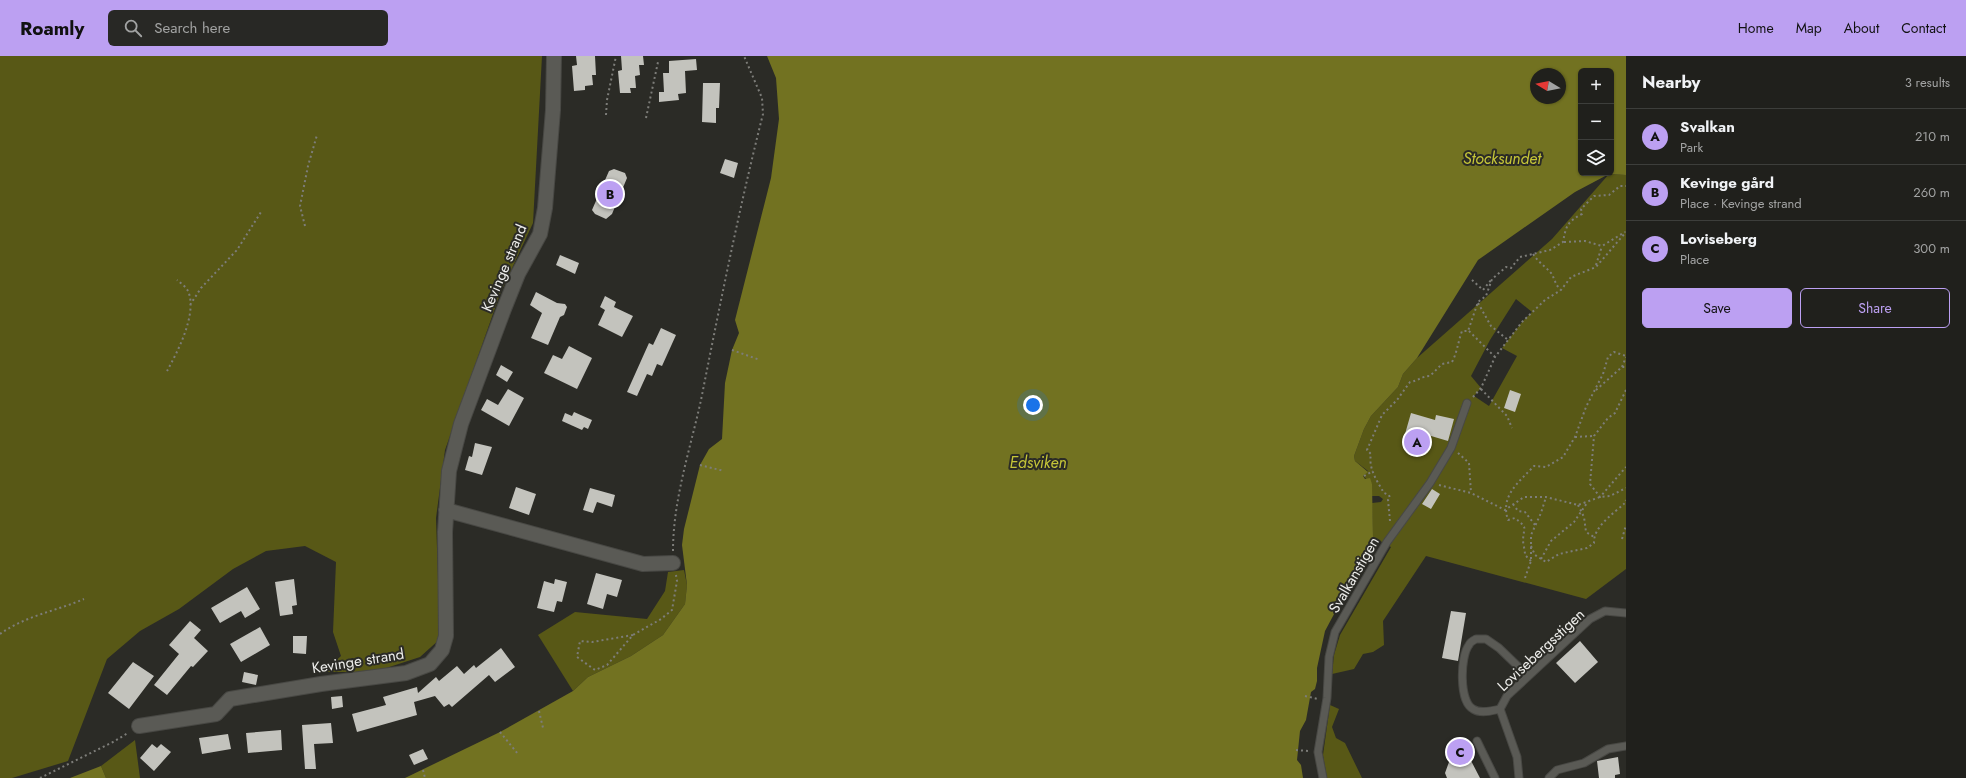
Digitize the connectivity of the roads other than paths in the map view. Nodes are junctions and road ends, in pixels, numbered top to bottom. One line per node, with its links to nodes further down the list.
1 (554, 56): 3 (street, Kevinge strand)
2 (1467, 403): 11 (lane, Svalkanstigen)
3 (446, 510): 4 (street); 8 (street, Kevinge strand)
4 (673, 563)
5 (1626, 613): 6 (lane, Lovisebergsstigen)
6 (1528, 676): 7 (lane, Lovisebergsstigen); 7 (lane)
7 (1500, 709): 13 (lane, Lovisebergsstigen)
8 (139, 726)
9 (1476, 741): 12 (lane)
10 (1626, 746): 14 (lane)
11 (1323, 778)
12 (1495, 778)
13 (1519, 778)
14 (1549, 778)

